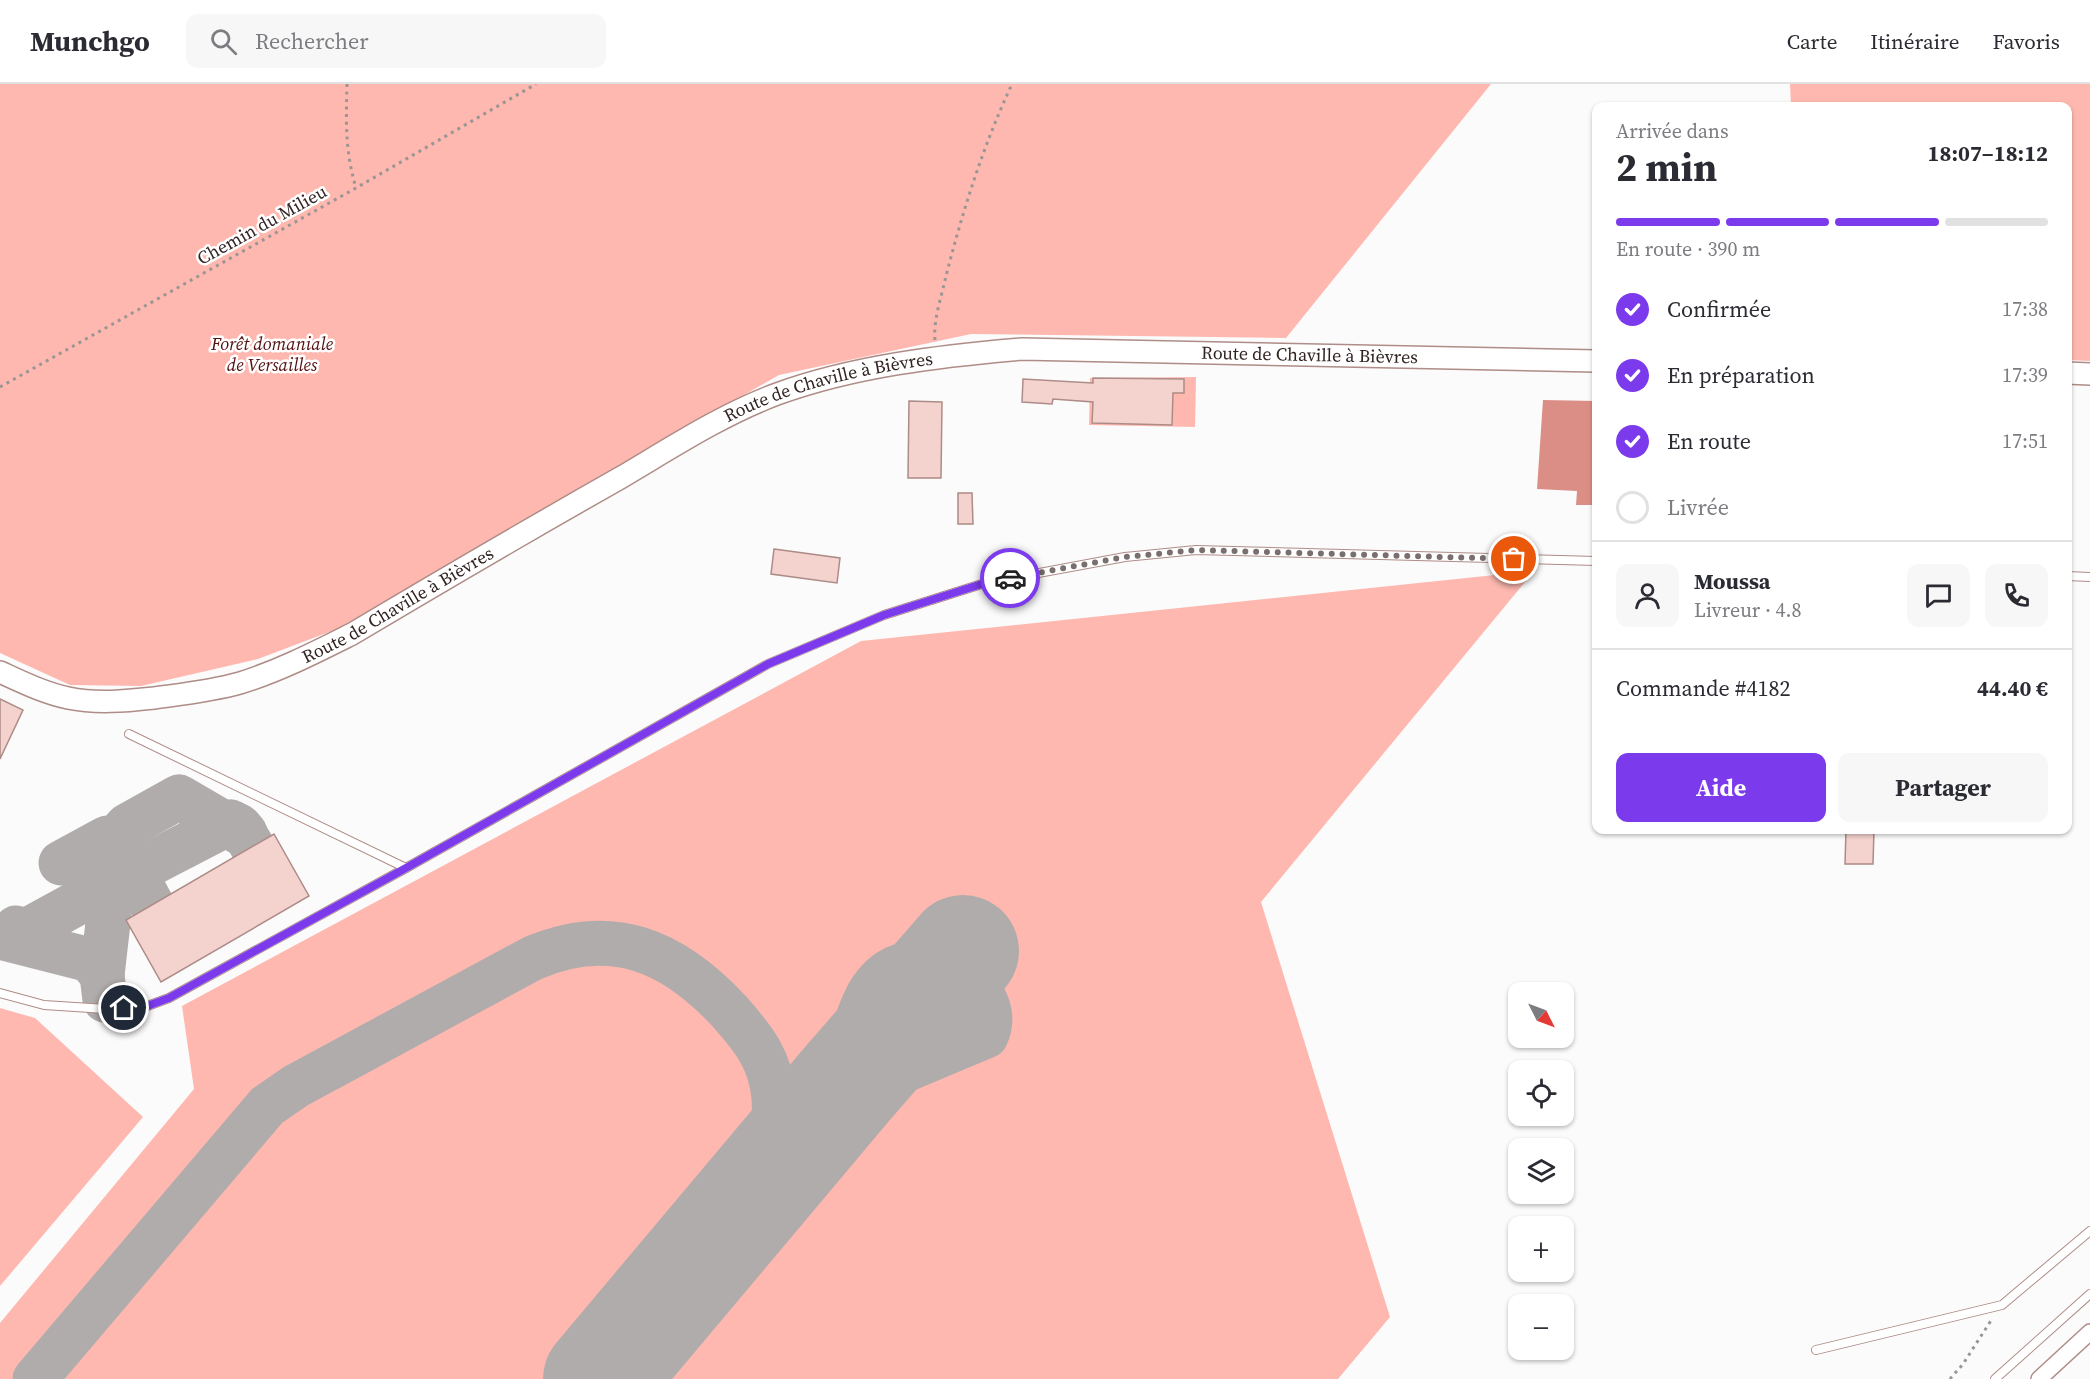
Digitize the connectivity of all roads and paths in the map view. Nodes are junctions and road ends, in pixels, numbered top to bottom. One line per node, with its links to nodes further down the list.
1 (347, 84): 4 (path)
2 (536, 84): 4 (path, Chemin du Milieu)
3 (1012, 84): 5 (path)
4 (357, 188): 9 (path, Chemin du Milieu)
5 (937, 357): 6 (main road, Route de Chaville à Bièvres); 13 (main road, Route de Chaville à Bièvres)
6 (1592, 361)
7 (2072, 373): 8 (main road)
8 (2090, 374)
9 (0, 387)
10 (1592, 561): 15 (lane)
11 (2072, 576): 12 (lane)
12 (2090, 577)
13 (0, 672)
14 (129, 734): 15 (lane)
15 (406, 868): 16 (lane)
16 (0, 993)
17 (2090, 1231): 19 (lane)
18 (2090, 1294): 23 (lane)
19 (2002, 1305): 21 (lane); 22 (path)
20 (2090, 1332): 24 (street)
21 (1816, 1350)
22 (1950, 1379)
23 (1995, 1379)
24 (2038, 1379)

